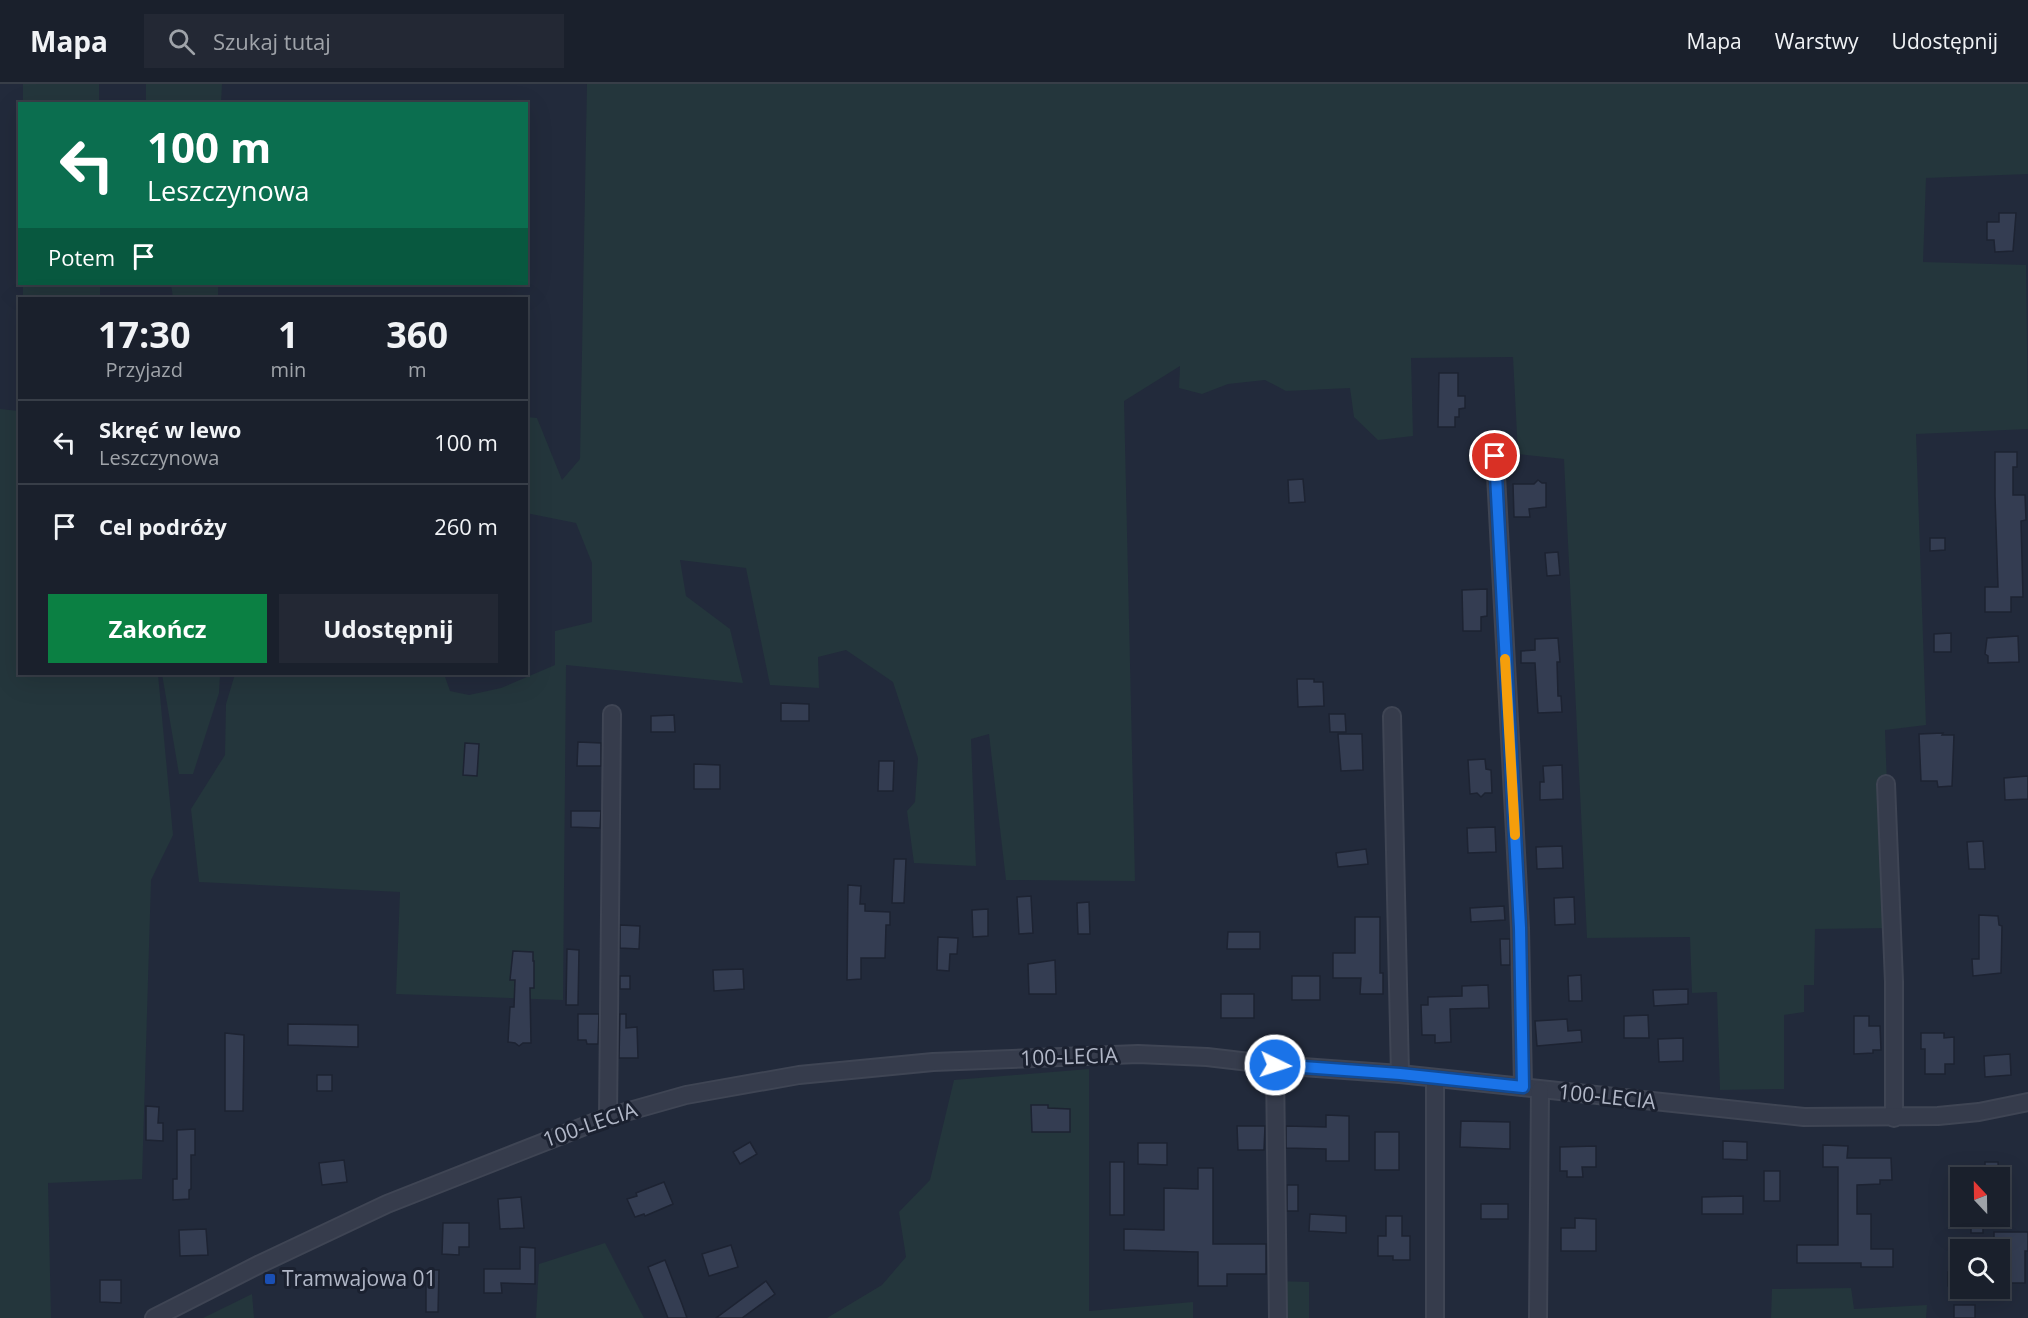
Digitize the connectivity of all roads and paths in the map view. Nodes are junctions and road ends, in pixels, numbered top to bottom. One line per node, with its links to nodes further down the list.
1 (1495, 456): 8 (street)
2 (612, 714): 11 (street)
3 (1392, 716): 6 (street)
4 (1886, 784): 12 (street)
5 (1275, 1065): 6 (street, 100-LECIA); 11 (street, 100-LECIA); 14 (street)
6 (1400, 1074): 7 (street, 100-LECIA)
7 (1435, 1078): 8 (street, 100-LECIA); 15 (street)
8 (1523, 1087): 9 (street, 100-LECIA)
9 (1540, 1090): 12 (street, 100-LECIA); 16 (street)
10 (2028, 1102): 12 (street, 100-LECIA)
11 (608, 1117): 13 (street, 100-LECIA)
12 (1894, 1118)
13 (154, 1318)
14 (1278, 1318)
15 (1435, 1318)
16 (1538, 1318)

